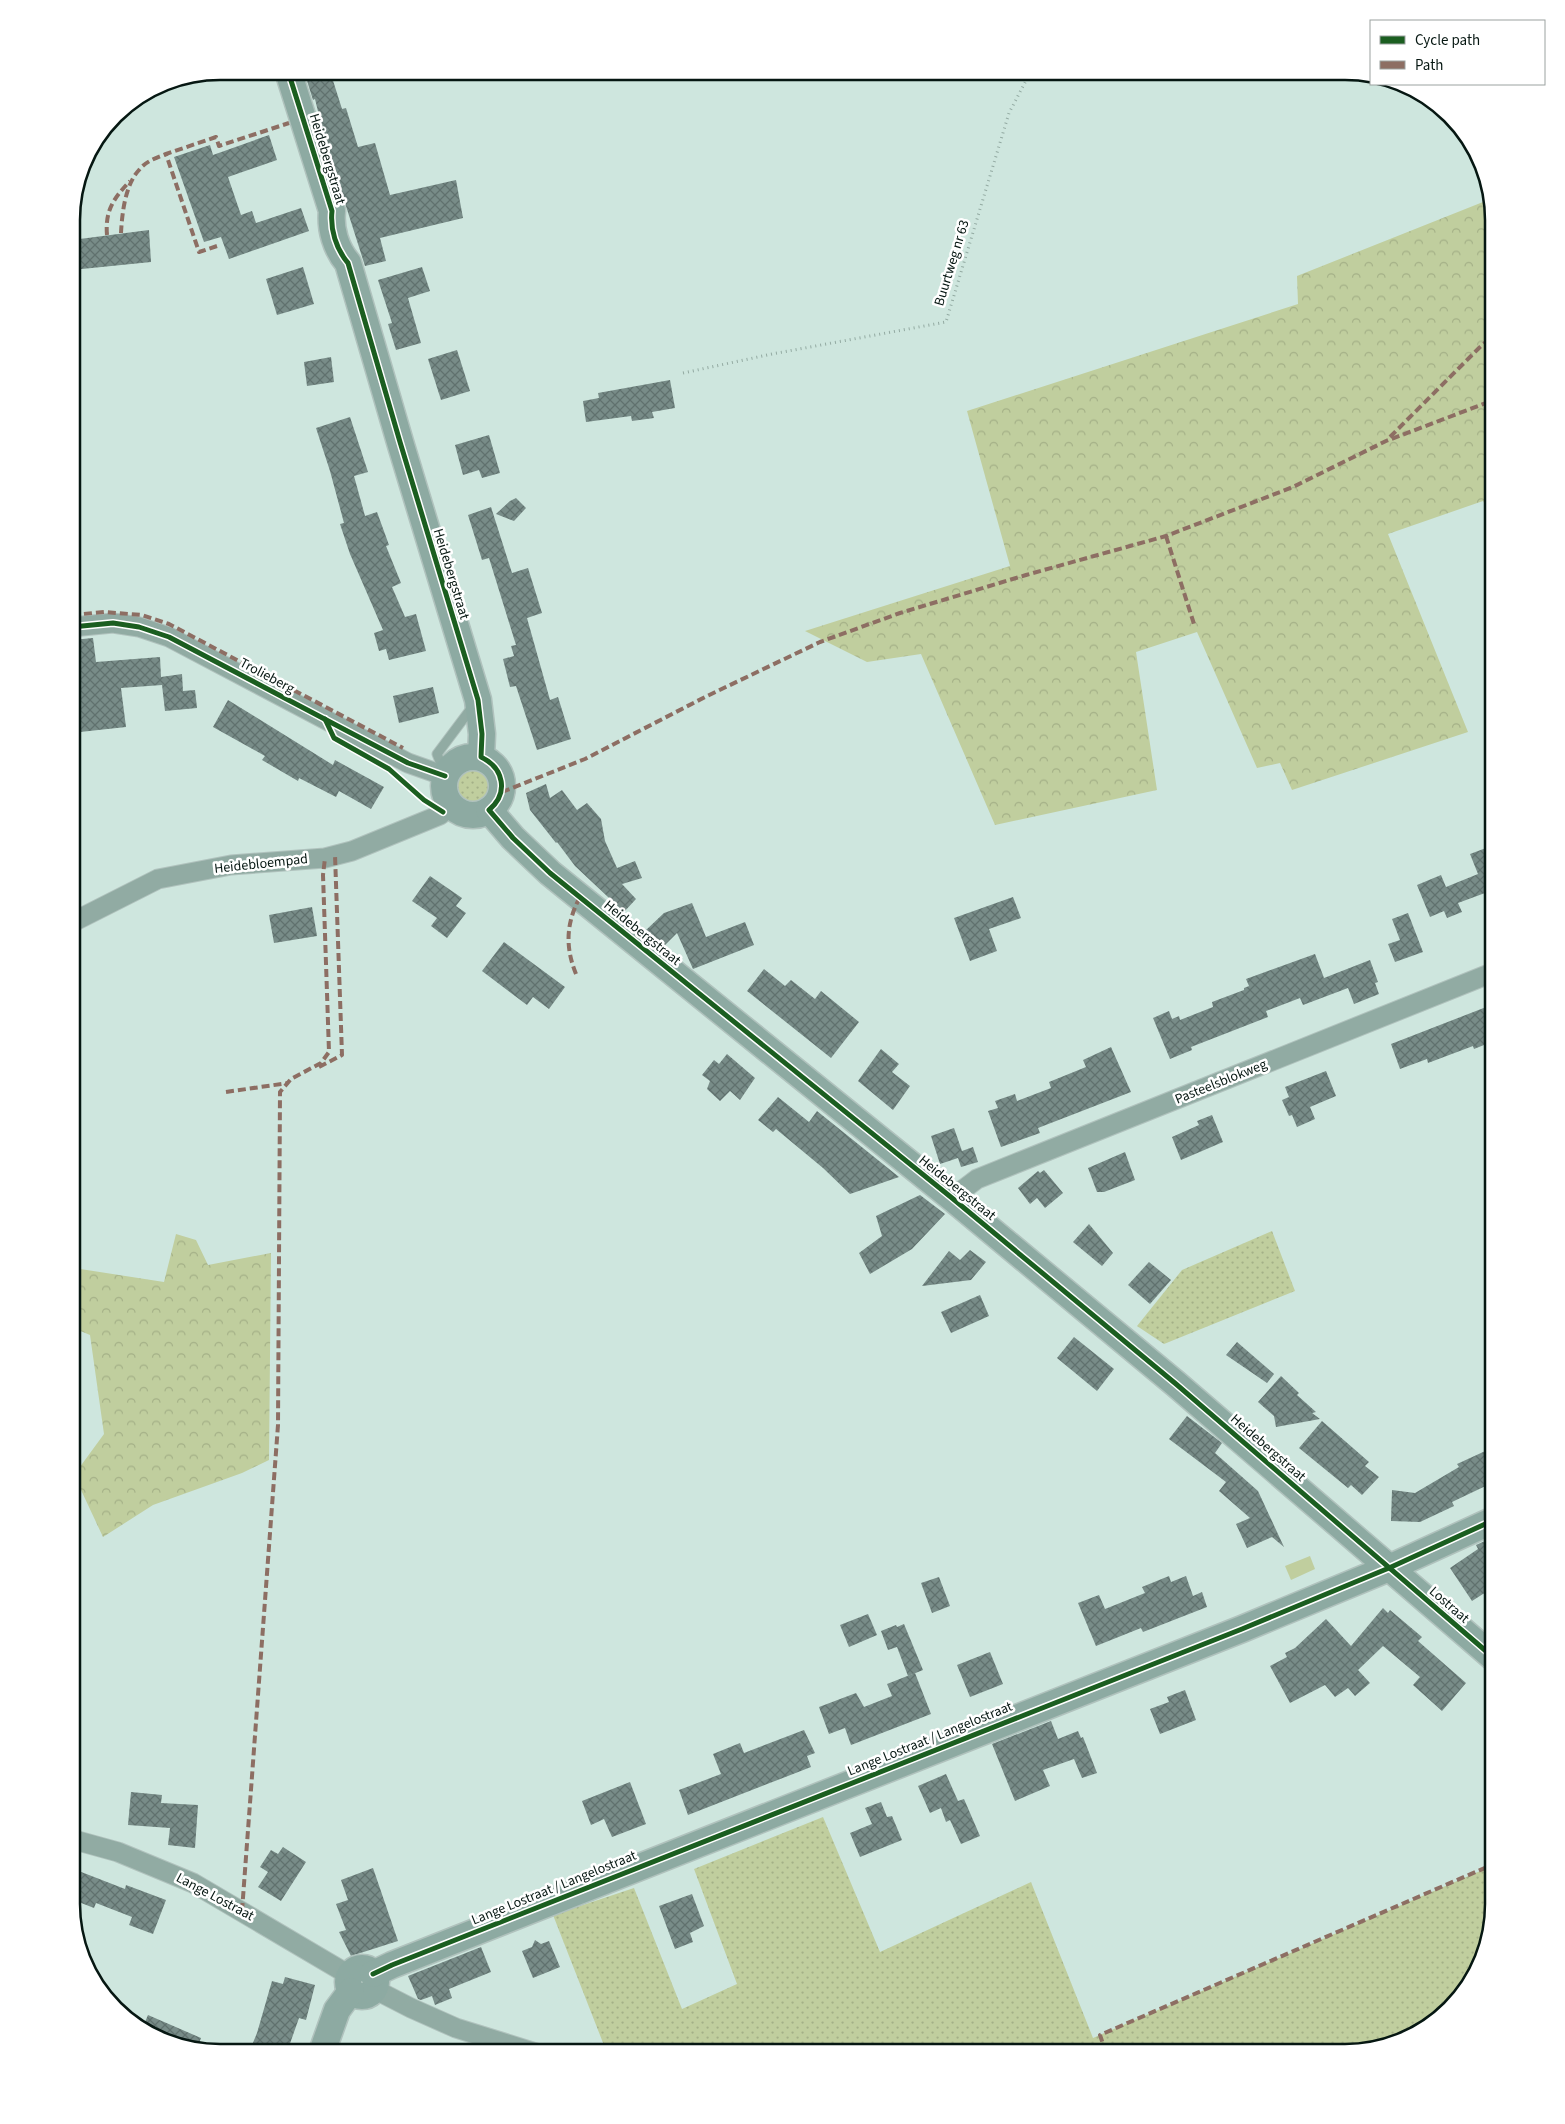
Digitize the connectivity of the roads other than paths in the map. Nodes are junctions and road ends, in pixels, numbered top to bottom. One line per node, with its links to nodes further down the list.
1 (291, 80): 3 (street, Heidebergstraat)
2 (80, 626): 5 (street, Trolieberg)
3 (478, 700): 4 (street, Heidebergstraat); 5 (lane)
4 (481, 757): 5 (street); 7 (street)
5 (446, 776): 6 (street)
6 (451, 805): 7 (street); 8 (street, Heidebloempad)
7 (489, 810): 10 (street, Heidebergstraat)
8 (80, 919)
9 (1485, 976): 10 (street, Pasteelsblokweg)
10 (952, 1198): 12 (street, Heidebergstraat)
11 (1485, 1524): 12 (street, Lange Lostraat / Langelostraat)
12 (1389, 1568): 13 (street, Lostraat); 15 (street, Lange Lostraat / Langelostraat)
13 (1485, 1650)
14 (80, 1841): 15 (street, Lange Lostraat)
15 (362, 1982): 16 (street); 17 (street, Lange Lostraat)
16 (325, 2044)
17 (509, 2044)

